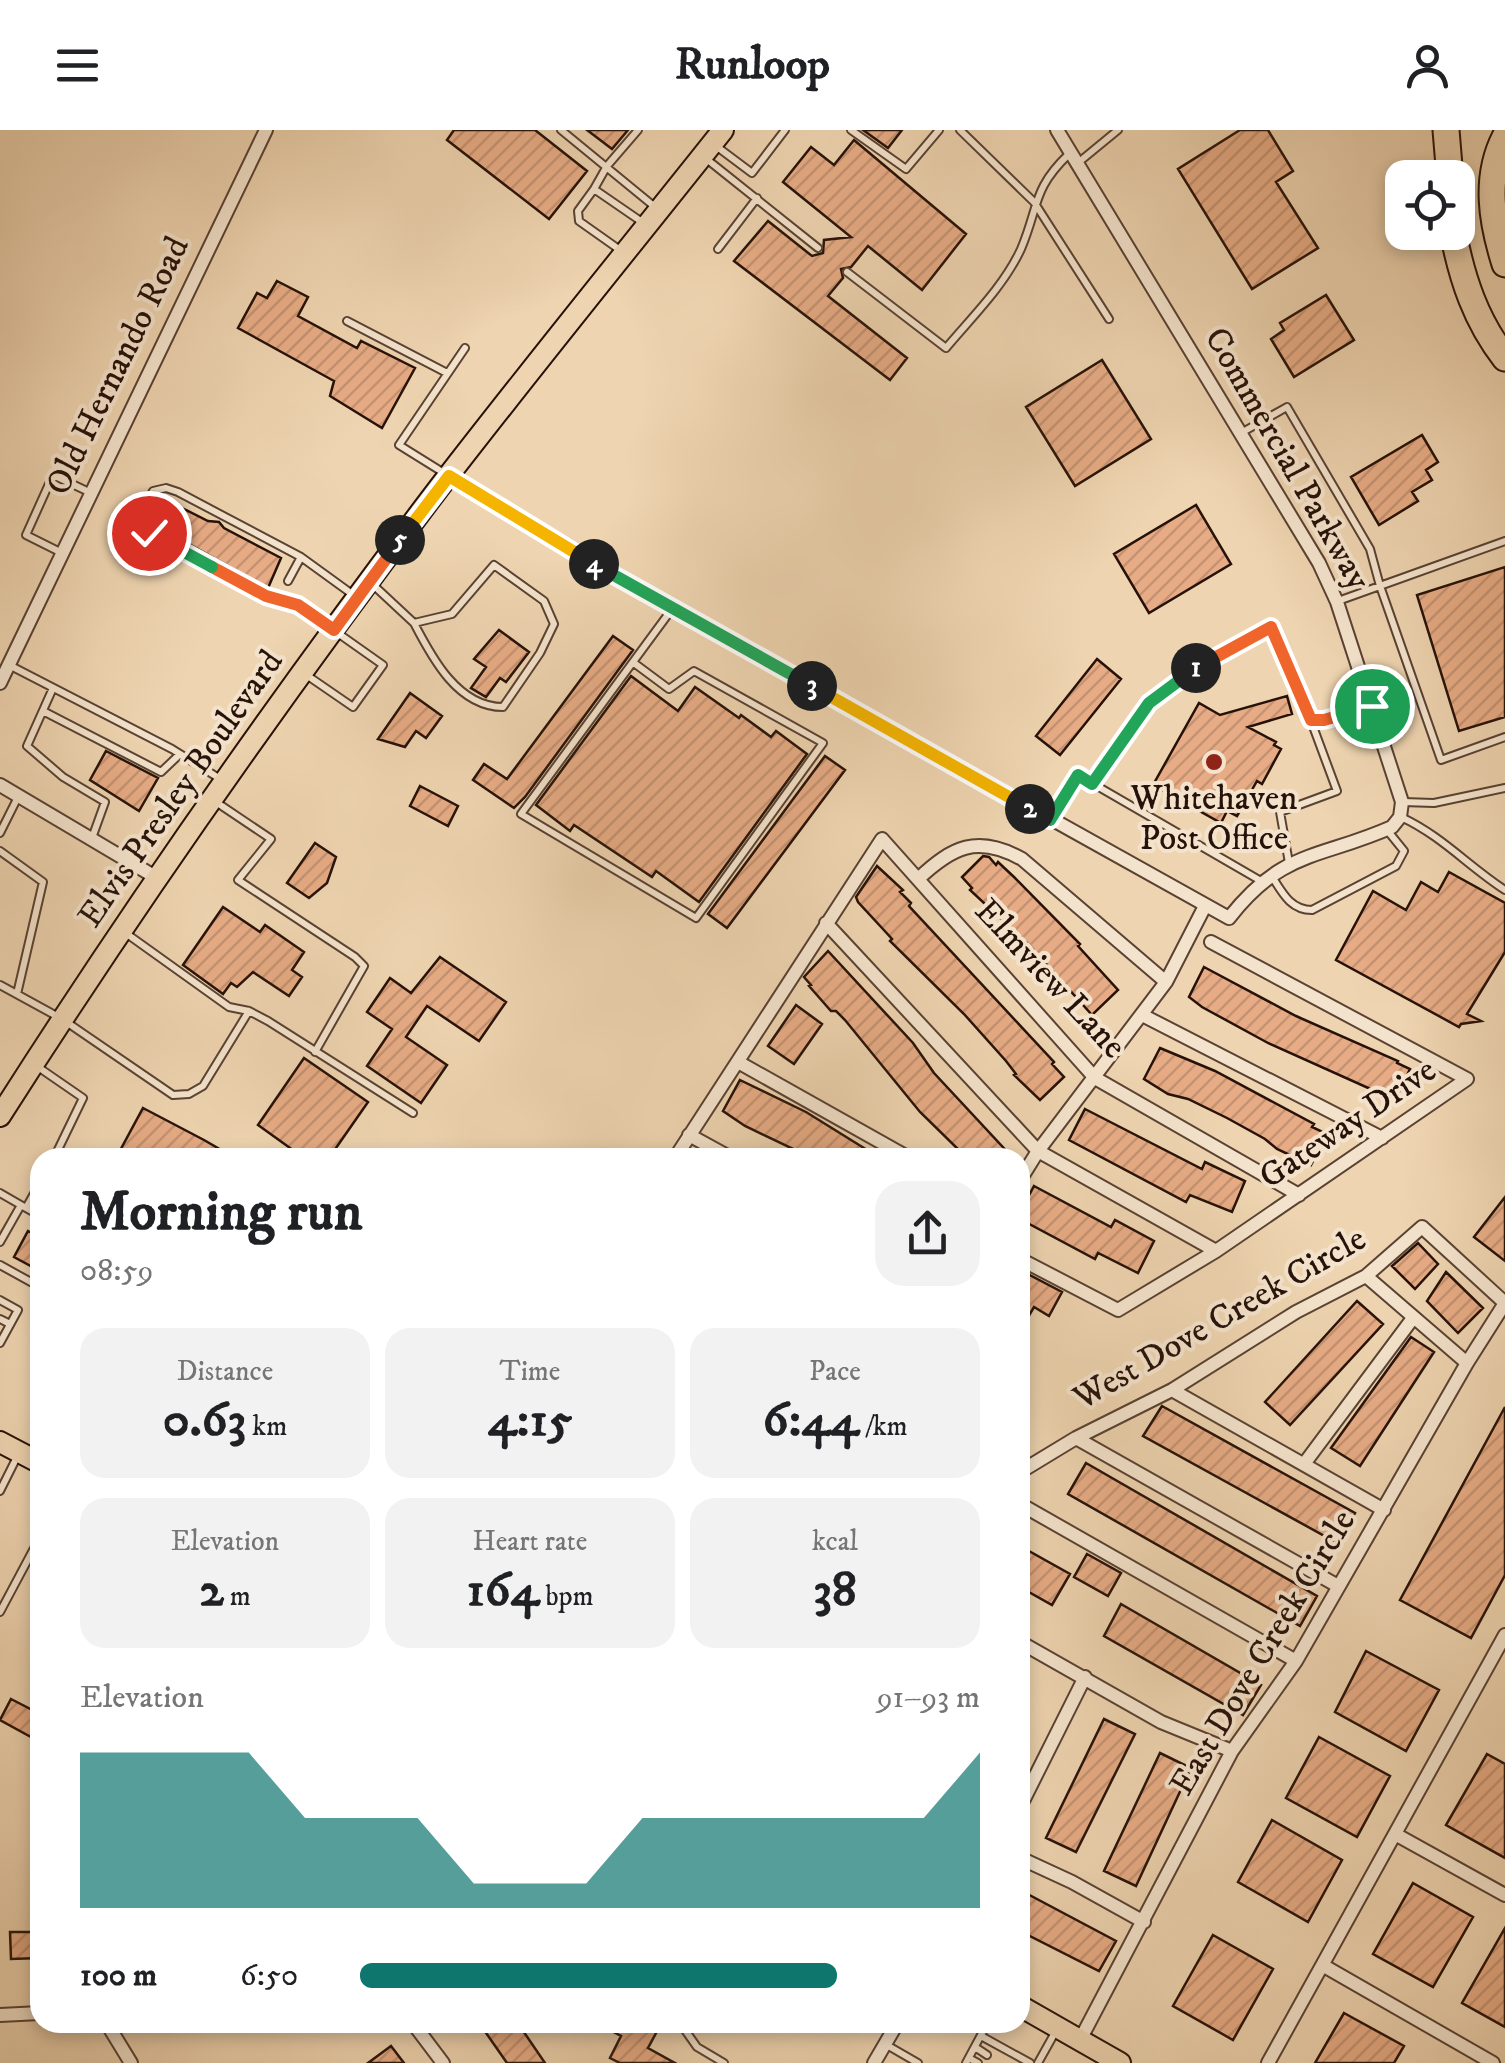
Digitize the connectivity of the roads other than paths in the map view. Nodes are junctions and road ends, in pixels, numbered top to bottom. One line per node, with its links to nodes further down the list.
1 (266, 130): 33 (street, Old Hernando Road)
2 (562, 130): 15 (lane)
3 (638, 130): 15 (lane)
4 (785, 130): 12 (lane)
5 (852, 130): 6 (lane)
6 (939, 130)
7 (960, 130): 18 (lane)
8 (1057, 130): 13 (street, Commercial Parkway)
9 (1118, 130): 13 (lane)
10 (1449, 130): 14 (highway)
11 (1505, 138): 24 (highway)
12 (713, 139): 17 (lane); 19 (main road, Elvis Presley Boulevard)
13 (1075, 158): 18 (lane); 31 (street, Commercial Parkway)
14 (1450, 160)
15 (607, 166): 16 (lane); 19 (lane)
16 (594, 188): 19 (lane); 23 (lane)
17 (757, 198): 20 (lane); 21 (lane)
18 (1034, 202): 25 (lane); 26 (lane)
19 (654, 218): 23 (main road, Elvis Presley Boulevard)
20 (818, 248)
21 (718, 249)
22 (1457, 250): 29 (highway)
23 (626, 254): 32 (main road, Elvis Presley Boulevard)
24 (1505, 264)
25 (847, 272)
26 (1109, 319)
27 (346, 322): 30 (lane)
28 (465, 348): 30 (lane)
29 (1505, 358)
30 (447, 374): 32 (lane)
31 (1240, 434): 38 (lane); 40 (street, Commercial Parkway)
32 (449, 476): 39 (main road, Elvis Presley Boulevard); 41 (street)
33 (90, 493): 35 (street, Old Hernando Road); 35 (lane)
34 (1505, 541): 38 (lane)
35 (62, 553): 45 (street, Old Hernando Road)
36 (301, 556): 37 (lane); 39 (lane); 43 (lane)
37 (288, 581)
38 (1380, 586): 40 (lane); 52 (lane)
39 (363, 589): 42 (lane); 43 (main road, Elvis Presley Boulevard)
40 (1337, 602): 49 (street, Commercial Parkway)
41 (673, 608): 44 (lane); 62 (street)
42 (414, 623): 42 (lane)
43 (334, 630): 46 (main road, Elvis Presley Boulevard); 46 (lane)
44 (634, 662): 44 (lane)
45 (8, 665): 47 (street, Old Hernando Road); 48 (lane)
46 (303, 672): 54 (main road, Elvis Presley Boulevard)
47 (0, 683)
48 (57, 690): 50 (lane); 53 (lane)
49 (1372, 706): 51 (lane); 60 (street, Commercial Parkway)
50 (43, 711): 53 (lane); 65 (lane)
51 (1311, 720): 55 (lane); 67 (lane)
52 (1505, 736)
53 (180, 754): 54 (lane)
54 (224, 781): 59 (main road, Elvis Presley Boulevard)
55 (1092, 784): 62 (lane); 68 (lane)
56 (0, 785): 58 (street)
57 (1505, 788): 60 (lane)
58 (18, 797): 64 (lane); 65 (street)
59 (211, 799): 69 (main road, Elvis Presley Boulevard); 82 (lane)
60 (1402, 802): 61 (street, Commercial Parkway)
61 (1400, 816): 63 (street); 71 (lane)
62 (1050, 820): 72 (street)
63 (1387, 830): 67 (street); 68 (lane)
64 (0, 833)
65 (92, 839): 69 (street)
66 (0, 850): 78 (lane)
67 (1289, 864): 68 (street)
68 (1266, 877): 72 (street)
69 (157, 878): 74 (main road, Elvis Presley Boulevard)
70 (918, 879): 73 (street, Elmview Lane); 76 (street); 85 (street, Elmview Lane)
71 (1505, 890)
72 (1206, 906): 76 (street)
73 (826, 924): 83 (street); 94 (street)
74 (122, 930): 79 (lane); 81 (main road, Elvis Presley Boulevard)
75 (1211, 942): 89 (street, Gateway Drive)
76 (1166, 982): 80 (street)
77 (0, 985): 78 (lane)
78 (17, 994): 81 (lane)
79 (249, 1011): 81 (lane); 82 (lane)
80 (1142, 1015): 85 (street); 89 (street)
81 (62, 1020): 84 (main road, Elvis Presley Boulevard)
82 (315, 1052): 86 (lane)
83 (738, 1062): 88 (street); 93 (street)
84 (33, 1064): 87 (main road, Elvis Presley Boulevard); 90 (lane)
85 (1096, 1078): 94 (street); 97 (street, Elmview Lane)
86 (413, 1113)
87 (0, 1116)
88 (689, 1136): 91 (street); 92 (street)
89 (1382, 1138): 97 (street, Gateway Drive)
90 (59, 1148)
91 (681, 1148)
92 (711, 1148)
93 (891, 1148)
94 (1038, 1151): 95 (street); 102 (street)
95 (1030, 1164)
96 (0, 1193): 99 (lane)
97 (1299, 1195): 102 (street, Gateway Drive)
98 (30, 1198): 99 (lane)
99 (24, 1207): 100 (lane); 101 (lane)
100 (30, 1210)
101 (0, 1242)
102 (1216, 1251): 103 (street, Gateway Drive)
103 (1030, 1265)
104 (0, 1266): 106 (lane)
105 (1366, 1276): 108 (street, West Dove Creek Circle); 109 (street); 114 (street, West Dove Creek Circle)
106 (30, 1282)
107 (0, 1300): 111 (lane)
108 (1505, 1303): 113 (street, East Dove Creek Circle)
109 (1412, 1318): 113 (street); 118 (street)
110 (0, 1319): 111 (lane)
111 (10, 1324): 112 (lane)
112 (0, 1343)
113 (1466, 1363): 122 (street, East Dove Creek Circle)
114 (1172, 1390): 115 (street, West Dove Creek Circle); 118 (street)
115 (1076, 1438): 119 (street, West Dove Creek Circle); 124 (street)
116 (0, 1442): 117 (main road)
117 (29, 1458): 120 (lane)
118 (1304, 1464): 122 (street)
119 (1030, 1466)
120 (0, 1491)
121 (1030, 1510): 128 (street)
122 (1384, 1510): 124 (street, East Dove Creek Circle)
123 (30, 1556): 125 (lane)
124 (1338, 1586): 128 (street, East Dove Creek Circle)
125 (0, 1612)
126 (1505, 1635): 132 (street)
127 (1030, 1647): 129 (street)
128 (1296, 1662): 130 (street, East Dove Creek Circle)
129 (1086, 1677): 130 (street); 131 (street)
130 (1232, 1751): 135 (street, East Dove Creek Circle)
131 (1030, 1787)
132 (1395, 1834): 134 (street); 136 (street)
133 (1030, 1863): 135 (street)
134 (1505, 1895)
135 (1144, 1922): 147 (street, East Dove Creek Circle)
136 (1324, 1966): 161 (street); 162 (street)
137 (1030, 2012): 140 (main road)
138 (30, 2014): 139 (street)
139 (0, 2015)
140 (1058, 2027): 147 (main road); 159 (lane)
141 (113, 2033): 152 (street)
142 (421, 2033): 153 (street)
143 (687, 2033): 154 (lane)
144 (892, 2033): 148 (street)
145 (982, 2033): 146 (lane)
146 (981, 2036): 149 (lane); 158 (lane)
147 (1080, 2040): 160 (main road)
148 (885, 2044): 155 (street); 156 (lane)
149 (974, 2048): 150 (lane); 151 (lane)
150 (987, 2054)
151 (967, 2060): 157 (lane)
152 (131, 2063)
153 (444, 2063)
154 (724, 2063)
155 (874, 2063)
156 (918, 2063)
157 (978, 2063)
158 (1030, 2063)
159 (1038, 2063)
160 (1120, 2063)
161 (1268, 2063)
162 (1493, 2063)

